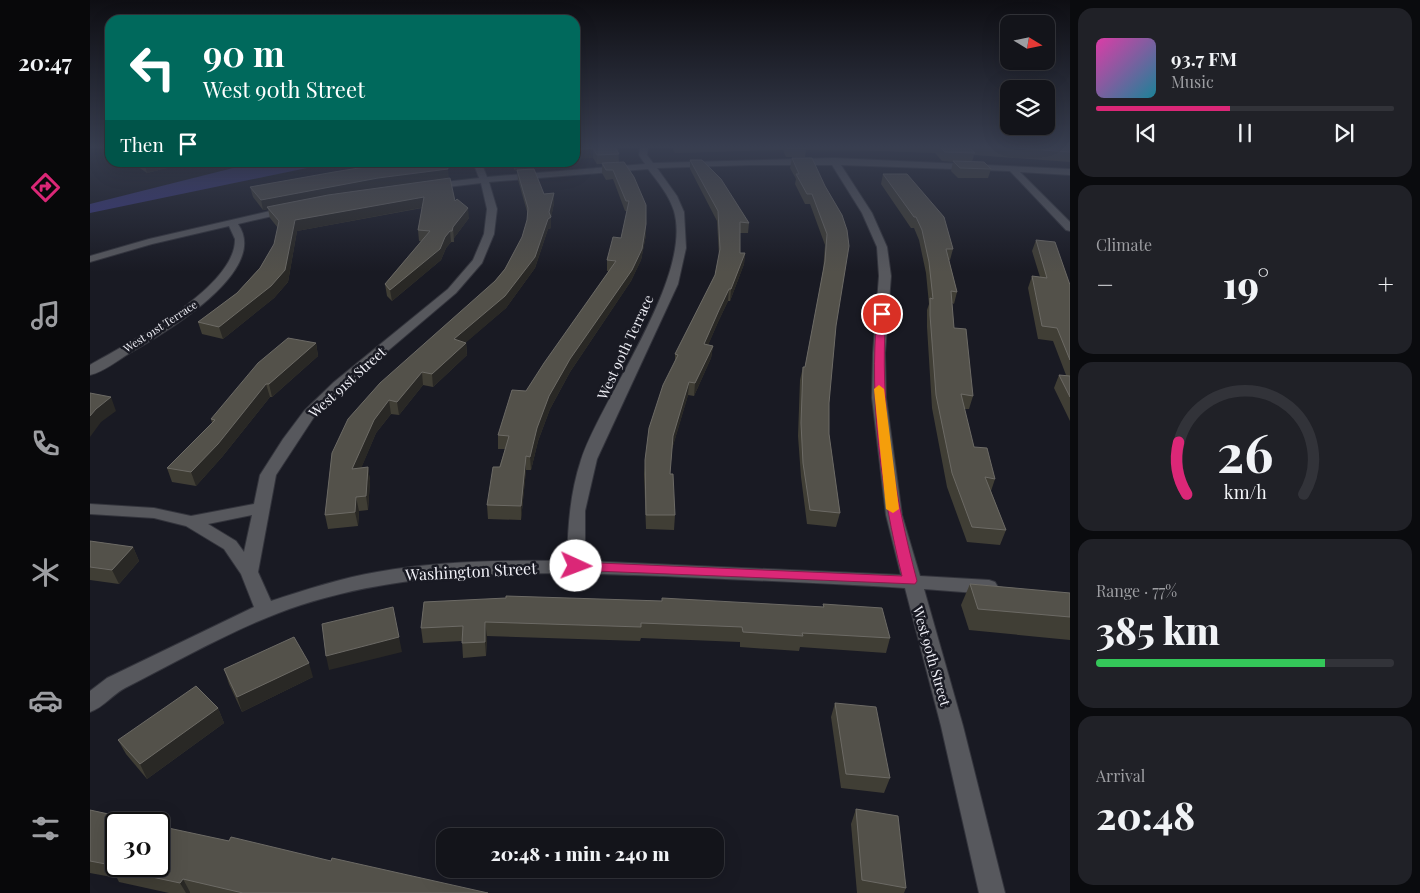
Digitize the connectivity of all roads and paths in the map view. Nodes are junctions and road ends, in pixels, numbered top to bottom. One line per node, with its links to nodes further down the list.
1 (487, 189): 10 (street, West 91st Street)
2 (667, 189): 13 (street, West 90th Terrace)
3 (852, 189): 15 (street, West 90th Street)
4 (1032, 189): 7 (street)
5 (296, 208): 6 (street)
6 (231, 222): 8 (street); 9 (street, West 91st Terrace)
7 (1070, 228)
8 (90, 259)
9 (90, 371)
10 (262, 508): 12 (street); 14 (street, West 91st Street)
11 (90, 509): 12 (street)
12 (191, 522): 14 (street)
13 (576, 566): 15 (street, Washington Street); 17 (street, Washington Street)
14 (249, 572): 17 (street)
15 (910, 581): 16 (street, Washington Street); 19 (street, West 90th Street)
16 (1004, 589)
17 (265, 610): 18 (street)
18 (90, 703)
19 (992, 893)

